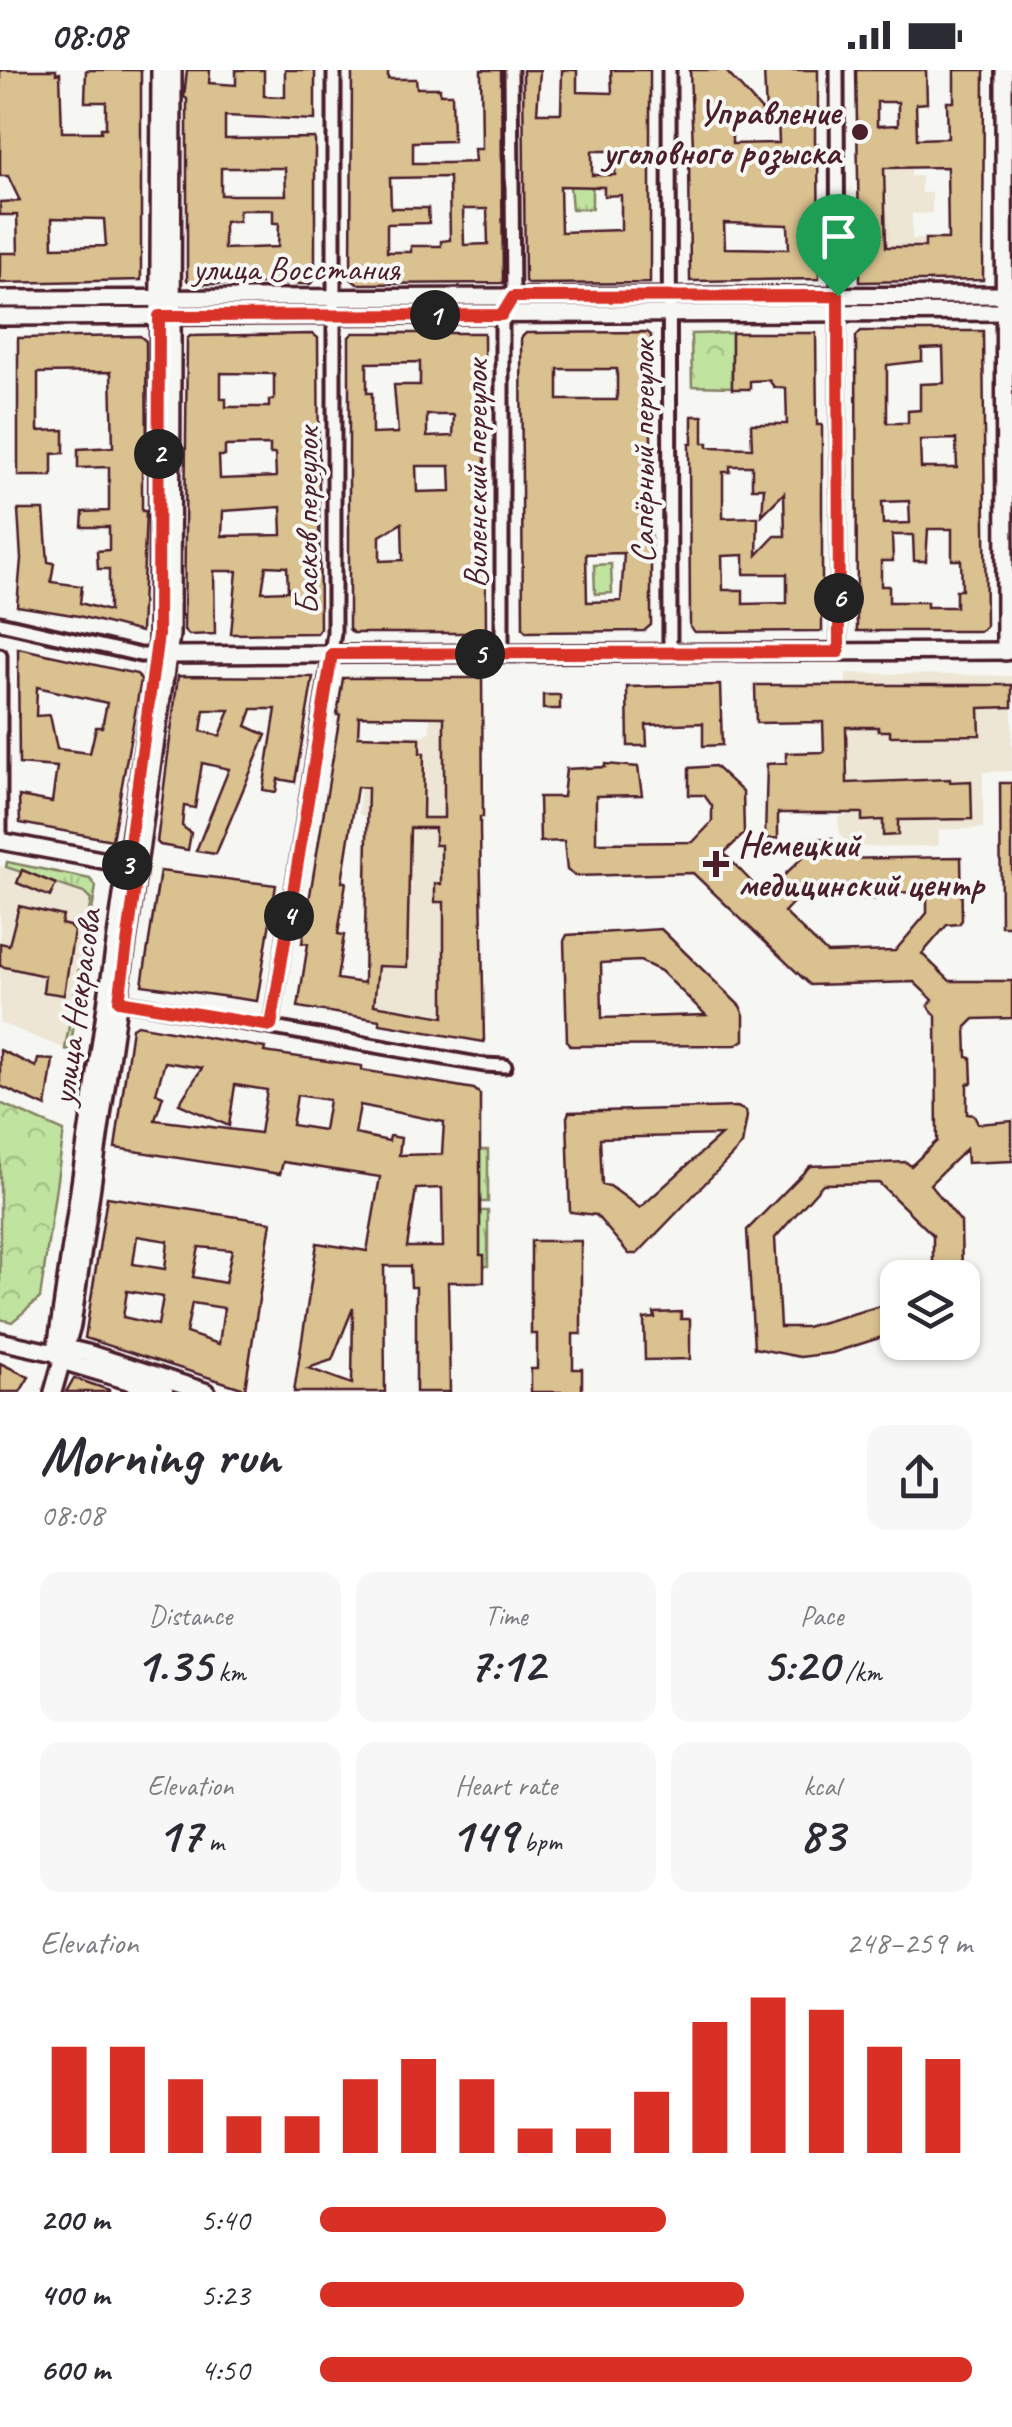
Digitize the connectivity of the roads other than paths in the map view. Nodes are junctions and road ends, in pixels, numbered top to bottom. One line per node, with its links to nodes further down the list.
1 (160, 70): 11 (street, улица Некрасова)
2 (173, 70): 11 (street, улица Некрасова)
3 (334, 70): 9 (street, Басков переулок)
4 (511, 70): 10 (street)
5 (669, 70): 8 (street, Сапёрный переулок)
6 (837, 70): 14 (street)
7 (1004, 70): 13 (street)
8 (669, 296): 10 (street, улица Восстания); 14 (street, улица Восстания); 15 (street, Сапёрный переулок)
9 (334, 297): 10 (street, улица Восстания); 11 (street, улица Восстания); 18 (street, Басков переулок)
10 (513, 297): 16 (street, Виленский переулок)
11 (166, 298): 12 (street, улица Восстания); 17 (street, улица Некрасова)
12 (0, 299)
13 (1008, 304): 14 (street, улица Восстания); 22 (street)
14 (838, 305): 15 (street, улица Восстания); 21 (street)
15 (669, 314): 16 (street, улица Восстания); 23 (street, Сапёрный переулок)
16 (502, 315): 18 (street, улица Восстания); 25 (street, Виленский переулок)
17 (166, 316): 18 (street, улица Восстания); 19 (street, улица Восстания); 27 (street, улица Некрасова)
18 (333, 316): 24 (street, Басков переулок)
19 (0, 317)
20 (0, 624): 27 (street)
21 (839, 652): 22 (street); 23 (street)
22 (1008, 652)
23 (670, 653): 25 (street)
24 (332, 654): 25 (street); 27 (street); 32 (street, Басков переулок)
25 (502, 654)
26 (0, 655): 28 (street)
27 (163, 655): 30 (street, улица Некрасова)
28 (0, 832)
29 (0, 840): 30 (street)
30 (132, 866): 31 (street, улица Некрасова)
31 (113, 1000): 32 (street); 35 (street, улица Некрасова)
32 (271, 1026): 33 (street)
33 (505, 1066)
34 (0, 1341): 35 (street)
35 (61, 1354): 36 (street); 37 (street); 38 (street); 39 (street)
36 (43, 1392)
37 (53, 1392)
38 (165, 1392)
39 (207, 1392)

